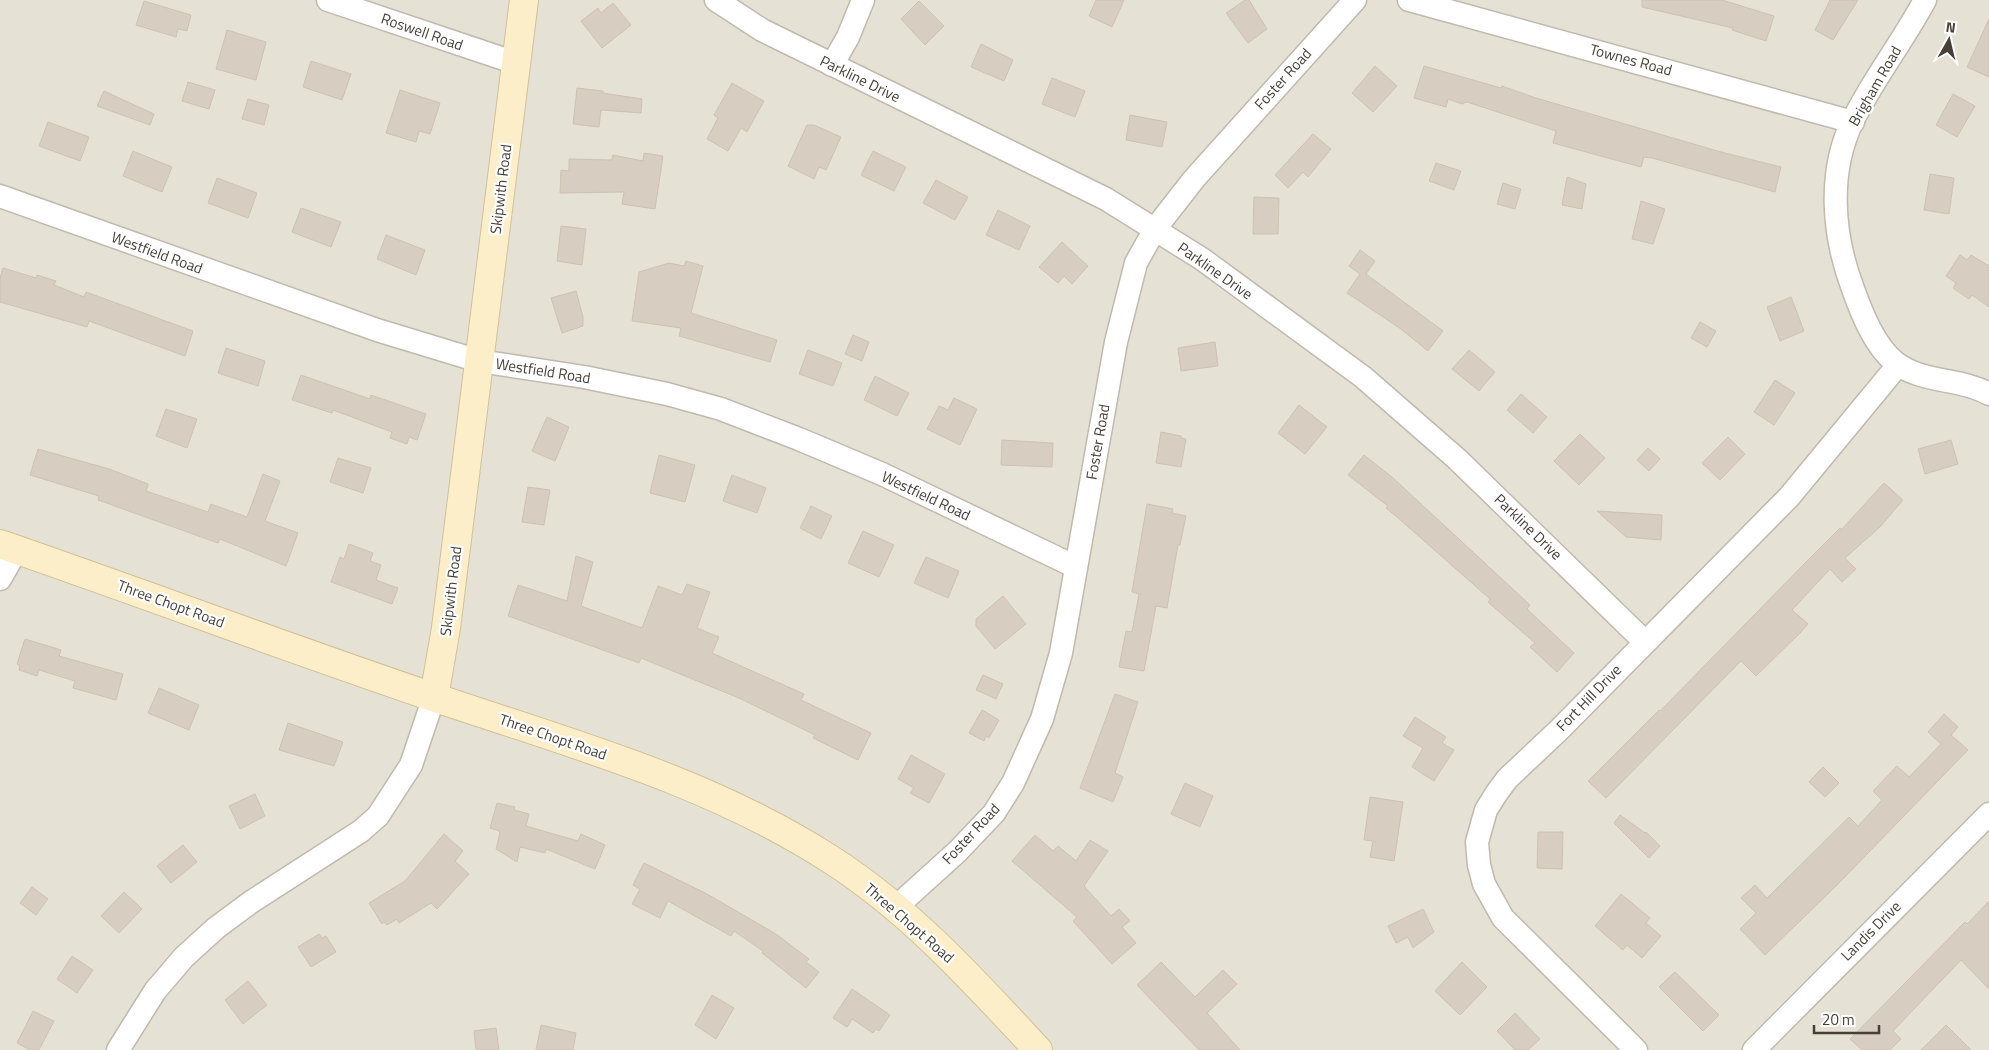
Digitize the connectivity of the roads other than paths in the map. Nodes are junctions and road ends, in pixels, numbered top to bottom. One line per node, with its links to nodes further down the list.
1 (328, 0): 8 (street, Roswell Road)
2 (524, 0): 8 (main road, Skipwith Road)
3 (716, 0): 9 (street, Parkline Drive)
4 (863, 0): 9 (street)
5 (1355, 0): 12 (street, Foster Road)
6 (1409, 0): 10 (street, Townes Road)
7 (1925, 0): 10 (street, Brigham Road)
8 (516, 63): 13 (main road, Skipwith Road)
9 (832, 65): 12 (street, Parkline Drive)
10 (1852, 122): 14 (street, Brigham Road)
11 (0, 196): 13 (street, Westfield Road)
12 (1155, 229): 17 (street, Foster Road); 19 (street, Parkline Drive)
13 (479, 361): 17 (street, Westfield Road); 20 (main road, Skipwith Road)
14 (1898, 365): 15 (street, Brigham Road); 19 (street, Fort Hill Drive)
15 (1989, 394)
16 (8, 547): 18 (street); 20 (main road, Three Chopt Road)
17 (1076, 568): 22 (street, Foster Road)
18 (0, 579)
19 (1645, 642): 25 (street, Fort Hill Drive)
20 (434, 698): 22 (main road, Three Chopt Road); 23 (street, Skipwith Road)
21 (1989, 814): 26 (street, Landis Drive)
22 (895, 908): 24 (main road, Three Chopt Road)
23 (118, 1050)
24 (1038, 1050)
25 (1636, 1050)
26 (1754, 1050)

